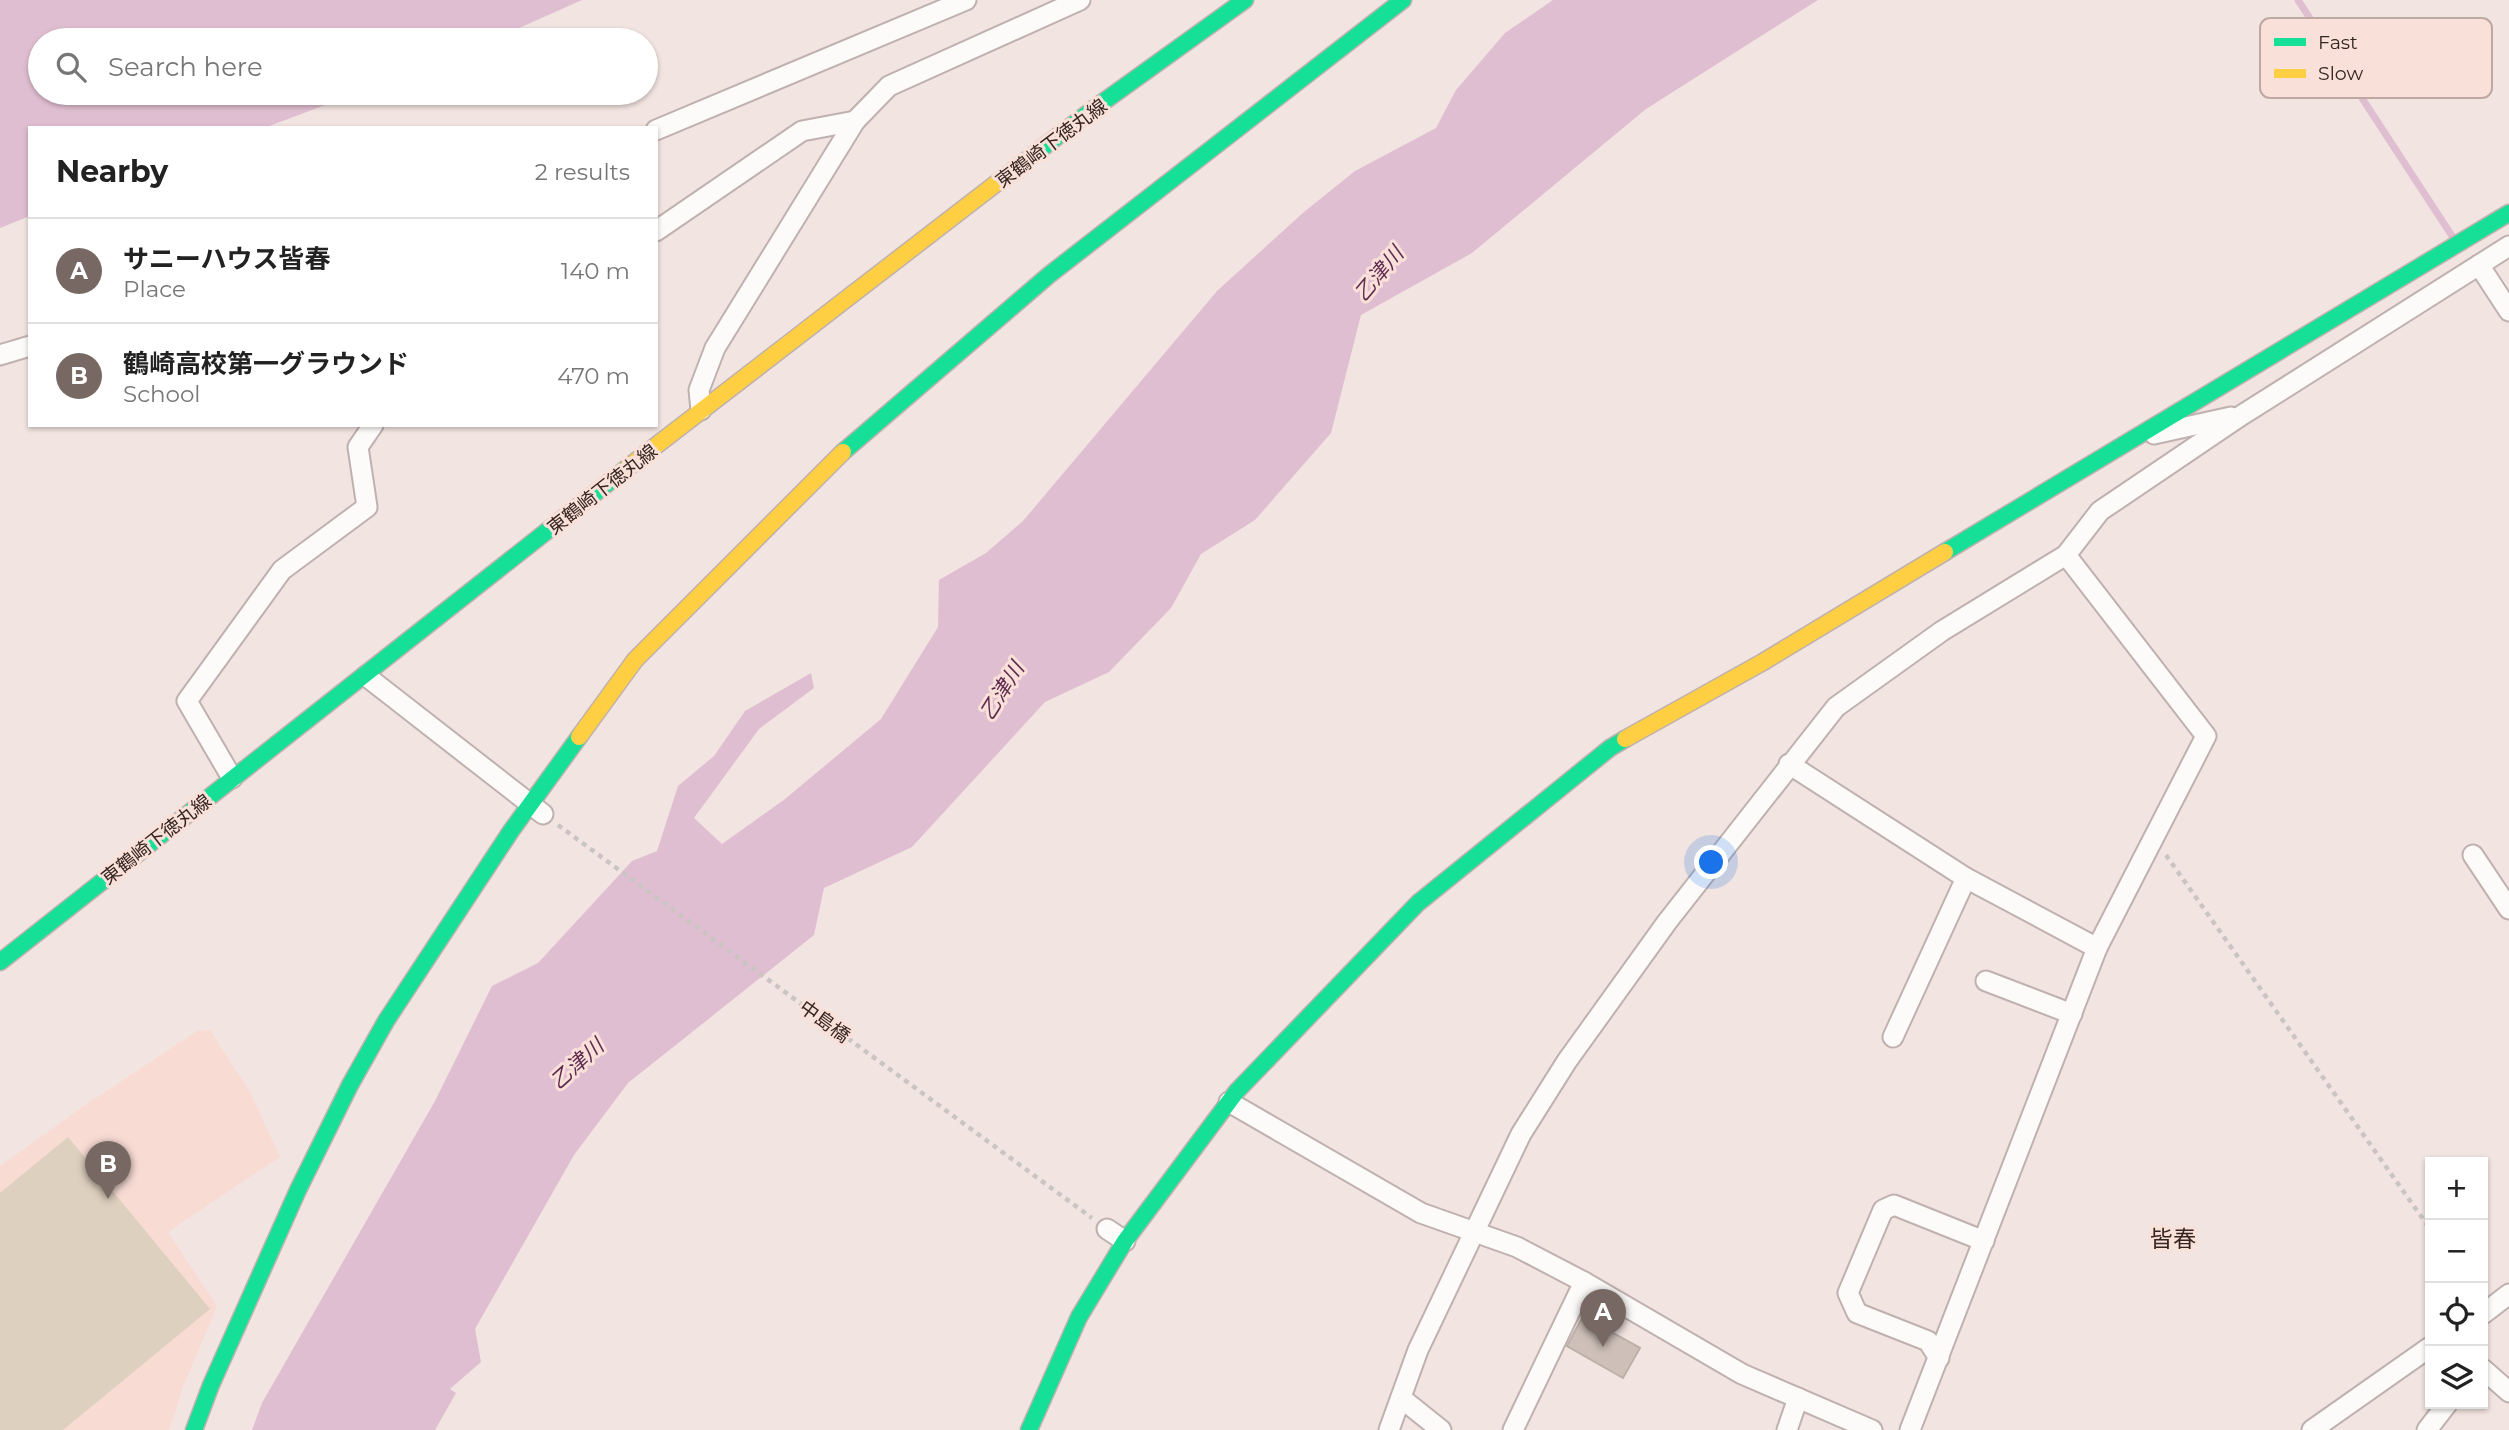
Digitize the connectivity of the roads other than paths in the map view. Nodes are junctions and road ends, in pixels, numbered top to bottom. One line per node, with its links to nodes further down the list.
1 (966, 0): 6 (street)
2 (1080, 0): 5 (street)
3 (1245, 0): 14 (street, 東鶴崎下徳丸線)
4 (1403, 0): 22 (street)
5 (855, 121): 8 (street); 14 (street)
6 (658, 129)
7 (2509, 213): 17 (street)
8 (658, 230)
9 (2509, 246): 10 (street)
10 (2479, 265): 11 (street); 15 (street)
11 (2509, 311)
12 (28, 347): 13 (street)
13 (0, 355)
14 (701, 410): 19 (street, 東鶴崎下徳丸線)
15 (2242, 415): 17 (street); 18 (street)
16 (372, 427): 21 (street)
17 (2132, 438): 31 (street)
18 (2066, 555): 20 (street); 26 (street)
19 (366, 676): 21 (street, 東鶴崎下徳丸線); 22 (street)
20 (1789, 764): 24 (street); 33 (street)
21 (232, 778): 27 (street, 東鶴崎下徳丸線)
22 (536, 809): 46 (street)
23 (2473, 855): 25 (street)
24 (1966, 878): 26 (street); 30 (street)
25 (2507, 902)
26 (2097, 948): 29 (street)
27 (0, 962)
28 (1986, 981): 29 (street)
29 (2072, 1014): 35 (street)
30 (1893, 1037)
31 (1229, 1102): 33 (street); 34 (street)
32 (1107, 1229): 34 (street)
33 (1474, 1231): 36 (street); 43 (street)
34 (1125, 1241): 47 (street)
35 (1984, 1241): 40 (street); 40 (street)
36 (1584, 1282): 44 (street); 50 (street)
37 (2509, 1294): 38 (street)
38 (2488, 1310)
39 (2425, 1351): 54 (street)
40 (1938, 1358): 53 (street)
41 (2488, 1373): 42 (street)
42 (2509, 1392)
43 (1401, 1398): 48 (street); 49 (street)
44 (1798, 1398): 51 (street); 52 (street)
45 (2443, 1409): 55 (street)
46 (194, 1430)
47 (1029, 1430)
48 (1389, 1430)
49 (1441, 1430)
50 (1513, 1430)
51 (1787, 1430)
52 (1871, 1430)
53 (1910, 1430)
54 (2312, 1430)
55 (2427, 1430)

